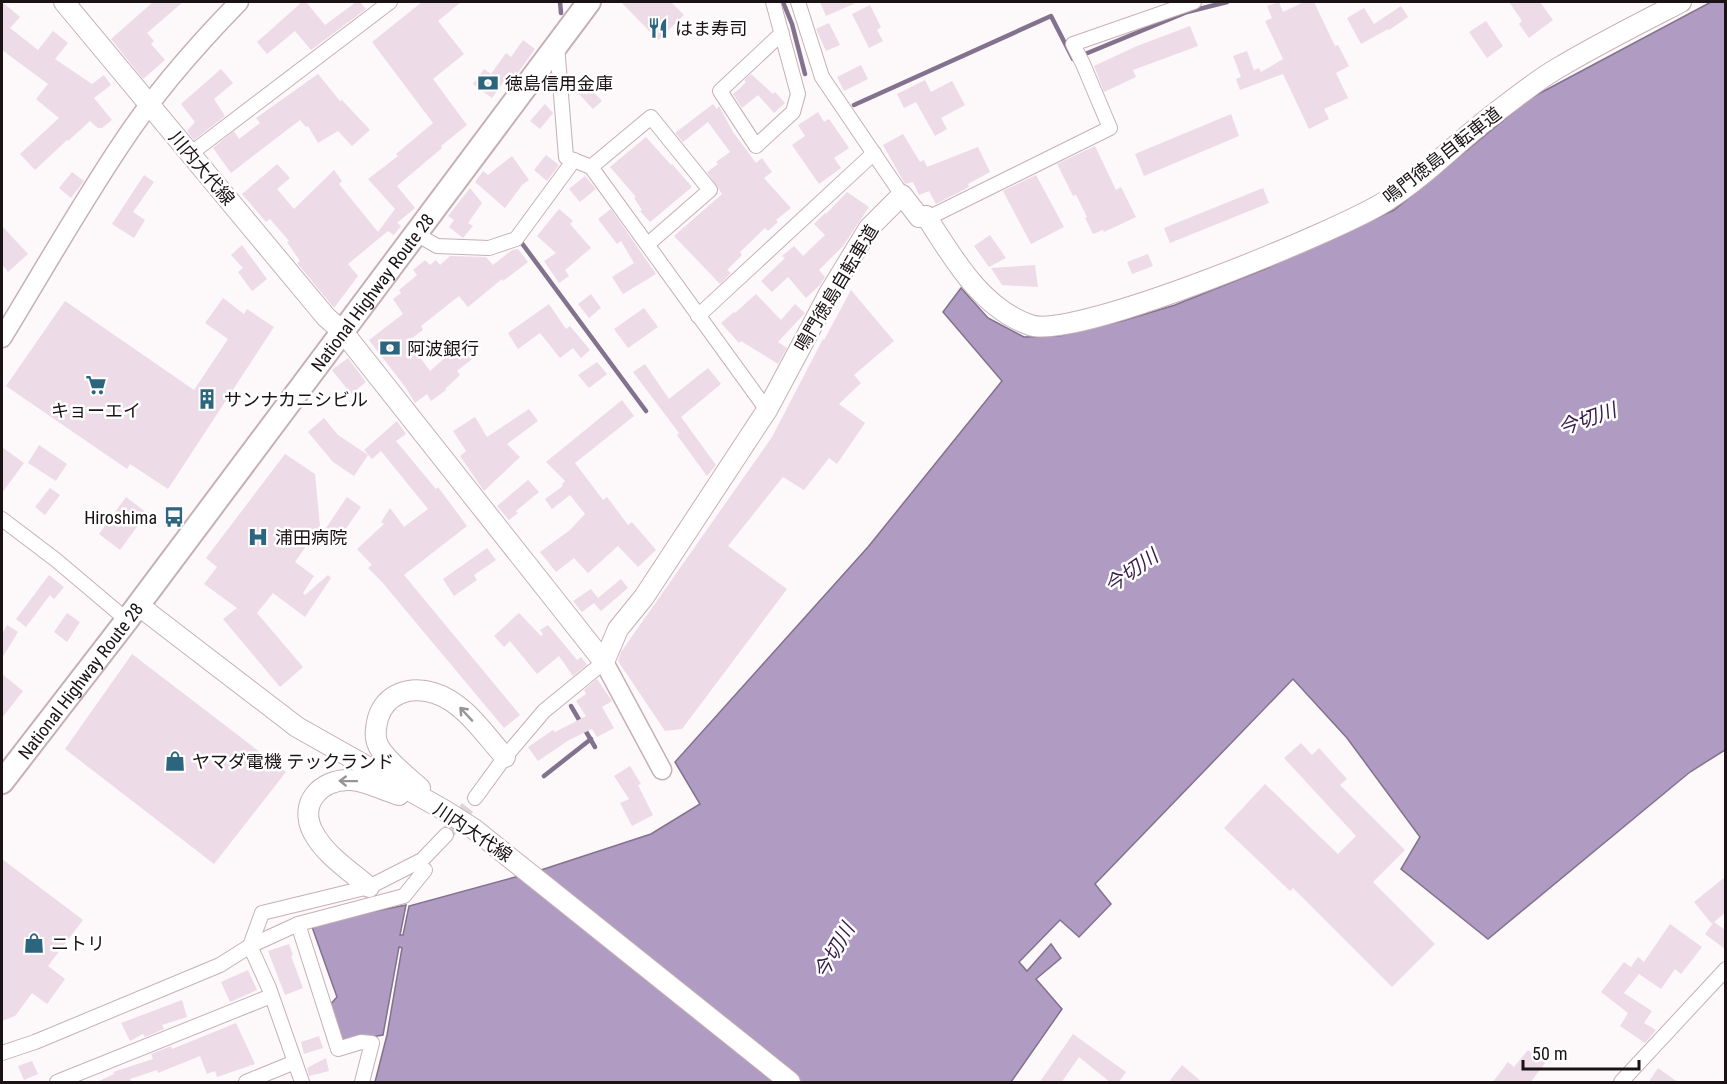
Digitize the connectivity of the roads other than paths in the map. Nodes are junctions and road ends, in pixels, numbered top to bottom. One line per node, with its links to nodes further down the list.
1 (64, 2): 11 (main road, 川内大代線)
2 (239, 2): 11 (street)
3 (387, 2): 13 (street)
4 (589, 2): 10 (highway, National Highway Route 28)
5 (773, 2): 9 (street)
6 (798, 2): 12 (street)
7 (1194, 2): 17 (street)
8 (1681, 2): 17 (main road, 鳴門徳島自転車道)
9 (782, 33): 9 (street)
10 (557, 44): 14 (street); 18 (highway, National Highway Route 28)
11 (149, 105): 13 (main road, 川内大代線); 22 (street)
12 (874, 153): 16 (street); 20 (street)
13 (190, 154): 21 (main road, 川内大代線)
14 (574, 160): 15 (street); 18 (street)
15 (591, 167): 19 (street); 19 (street)
16 (902, 195): 17 (main road, 鳴門徳島自転車道); 23 (main road, 鳴門徳島自転車道)
17 (926, 216)
18 (416, 234): 21 (highway, National Highway Route 28)
19 (648, 244): 20 (street)
20 (698, 316): 23 (street)
21 (343, 332): 25 (highway, National Highway Route 28); 26 (main road)
22 (2, 338)
23 (767, 410): 26 (main road, 鳴門徳島自転車道)
24 (2, 519): 25 (street)
25 (133, 612): 29 (highway, National Highway Route 28); 31 (main road, 川内大代線)
26 (604, 662): 27 (street); 28 (street)
27 (506, 757): 30 (street); 31 (main road, one-way to 31)
28 (662, 770)
29 (2, 782)
30 (475, 798)
31 (444, 810): 34 (main road, one-way to 34); 45 (main road, 川内大代線)
32 (446, 834): 34 (street)
33 (425, 870): 35 (street)
34 (369, 887): 36 (street)
35 (297, 924): 36 (street); 44 (street)
36 (250, 946): 38 (street); 39 (street)
37 (1725, 969): 46 (street)
38 (271, 996): 40 (street); 41 (street)
39 (2, 1053)
40 (295, 1062): 42 (street); 43 (street)
41 (57, 1083)
42 (246, 1083)
43 (302, 1083)
44 (362, 1083)
45 (790, 1083)
46 (1622, 1083)

